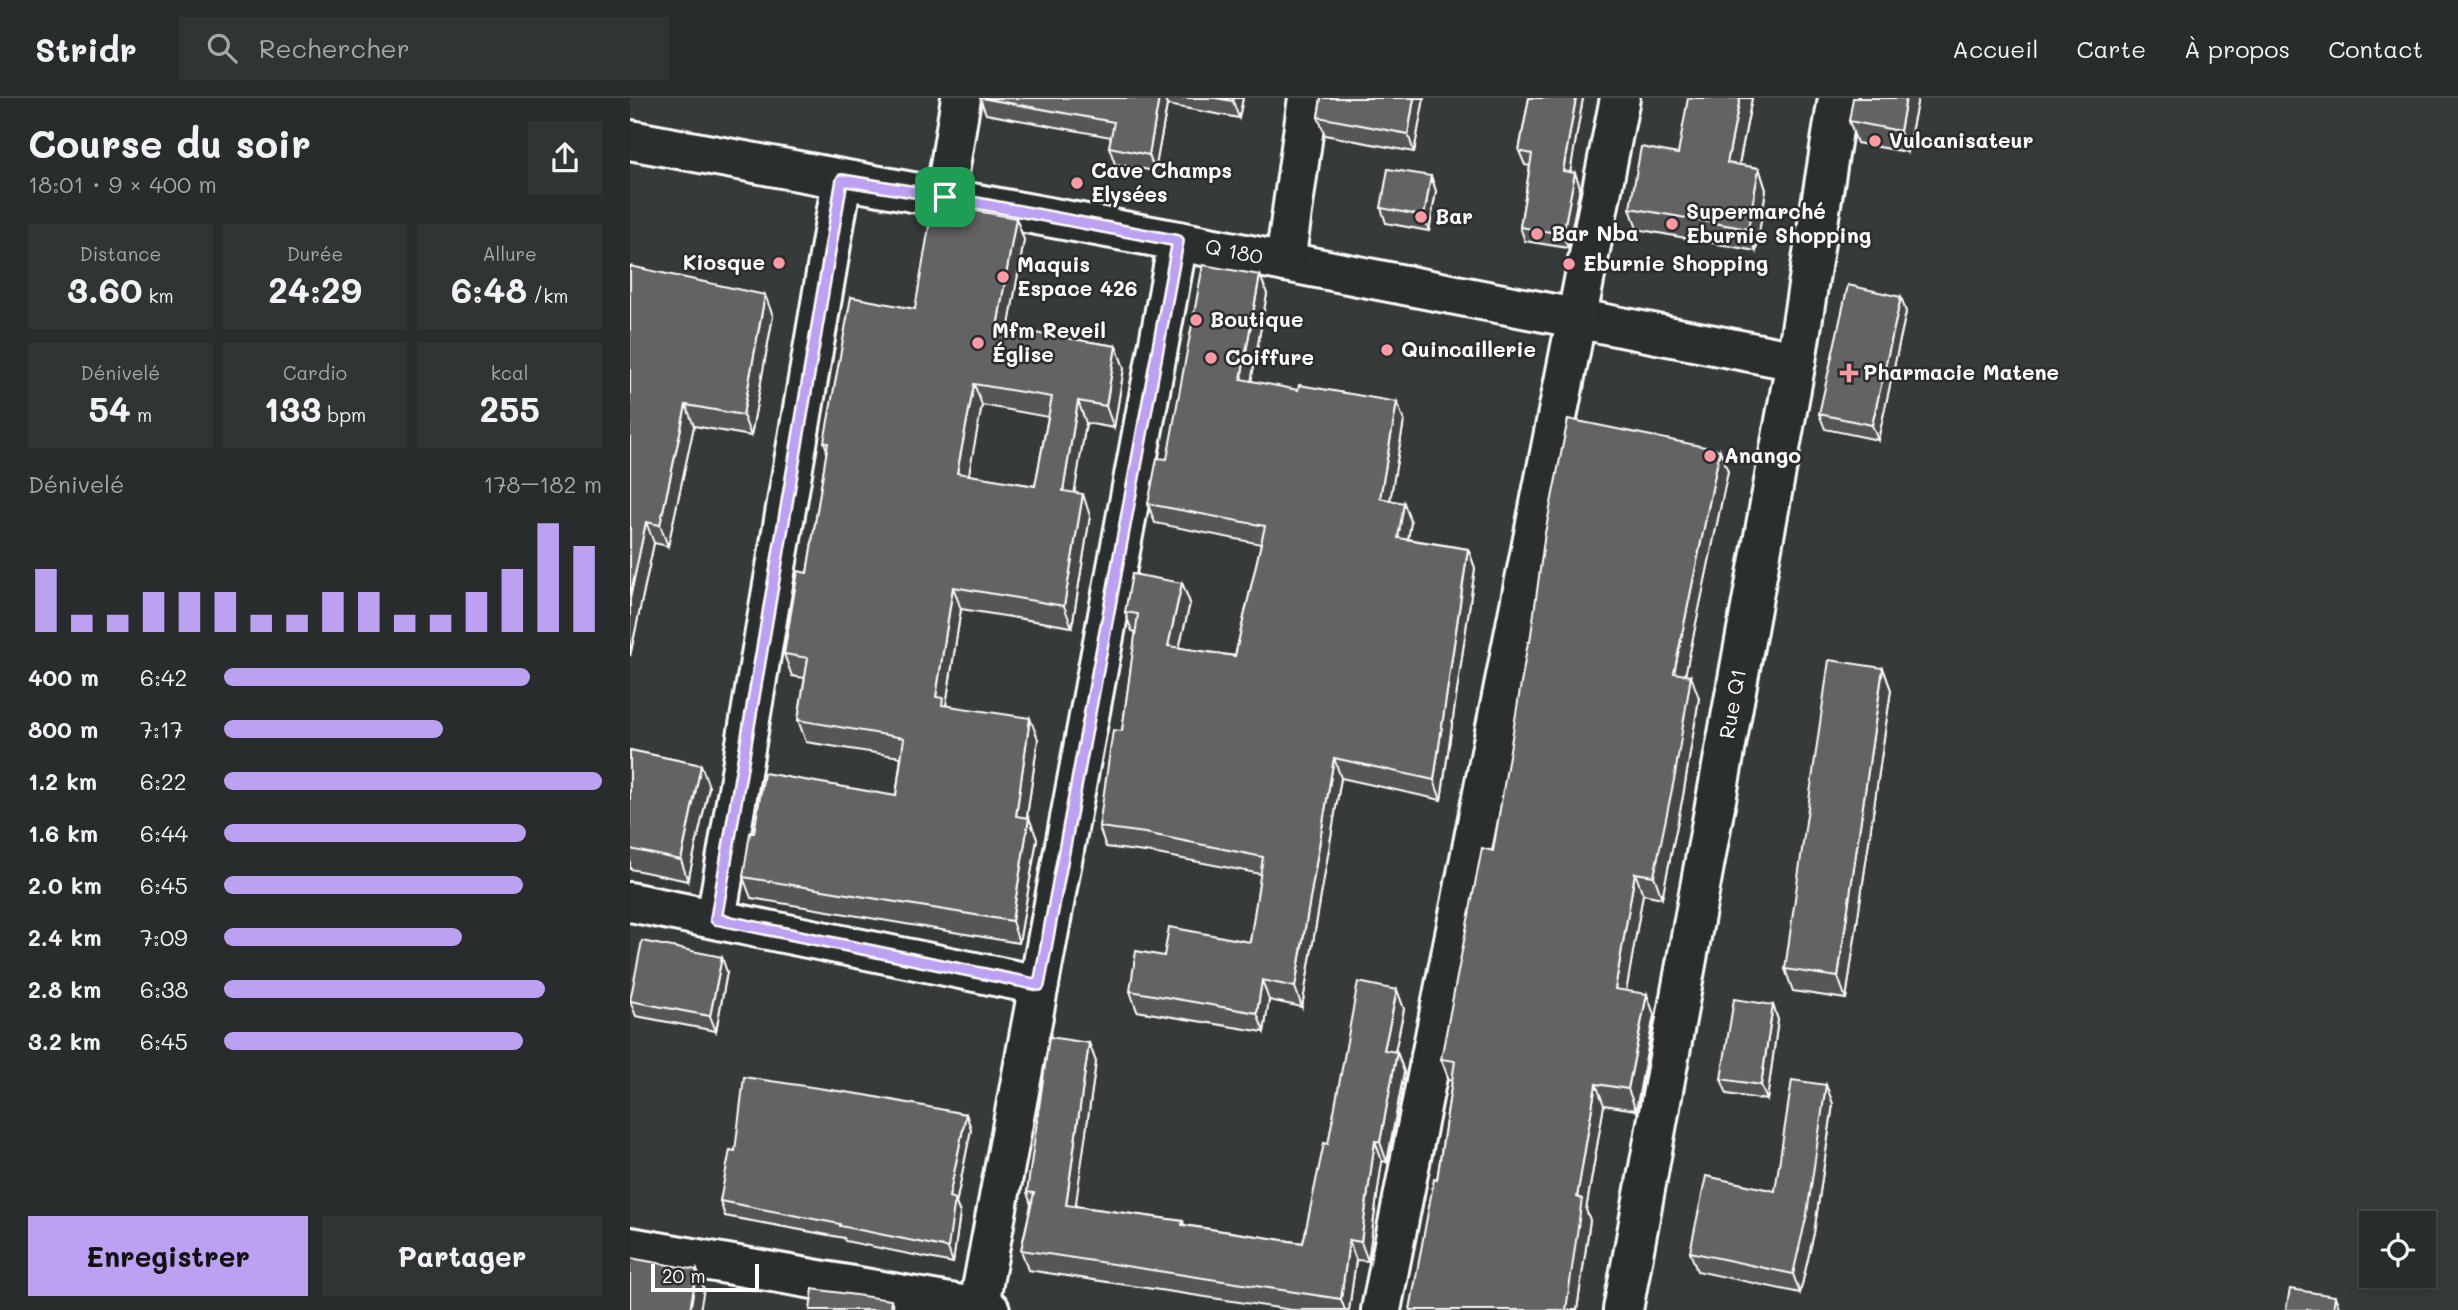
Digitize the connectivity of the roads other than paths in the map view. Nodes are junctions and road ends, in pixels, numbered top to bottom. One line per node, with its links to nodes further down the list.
1 (961, 98): 7 (street)
2 (1308, 98): 9 (street)
3 (1620, 98): 10 (street)
4 (1838, 98): 11 (street, Rue Q1)
5 (630, 140): 6 (street, Q 180)
6 (842, 180): 7 (street, Q 180); 13 (street)
7 (945, 197): 8 (street, Q 180)
8 (1178, 241): 9 (street, Q 180); 14 (street)
9 (1285, 262): 10 (street, Q 180)
10 (1576, 317): 11 (street, Q 180); 17 (street)
11 (1796, 361): 18 (street, Rue Q1)
12 (630, 902): 13 (street)
13 (716, 919): 14 (street)
14 (1039, 985): 16 (street)
15 (630, 1247): 16 (street)
16 (983, 1309)
17 (1381, 1310)
18 (1623, 1310)

